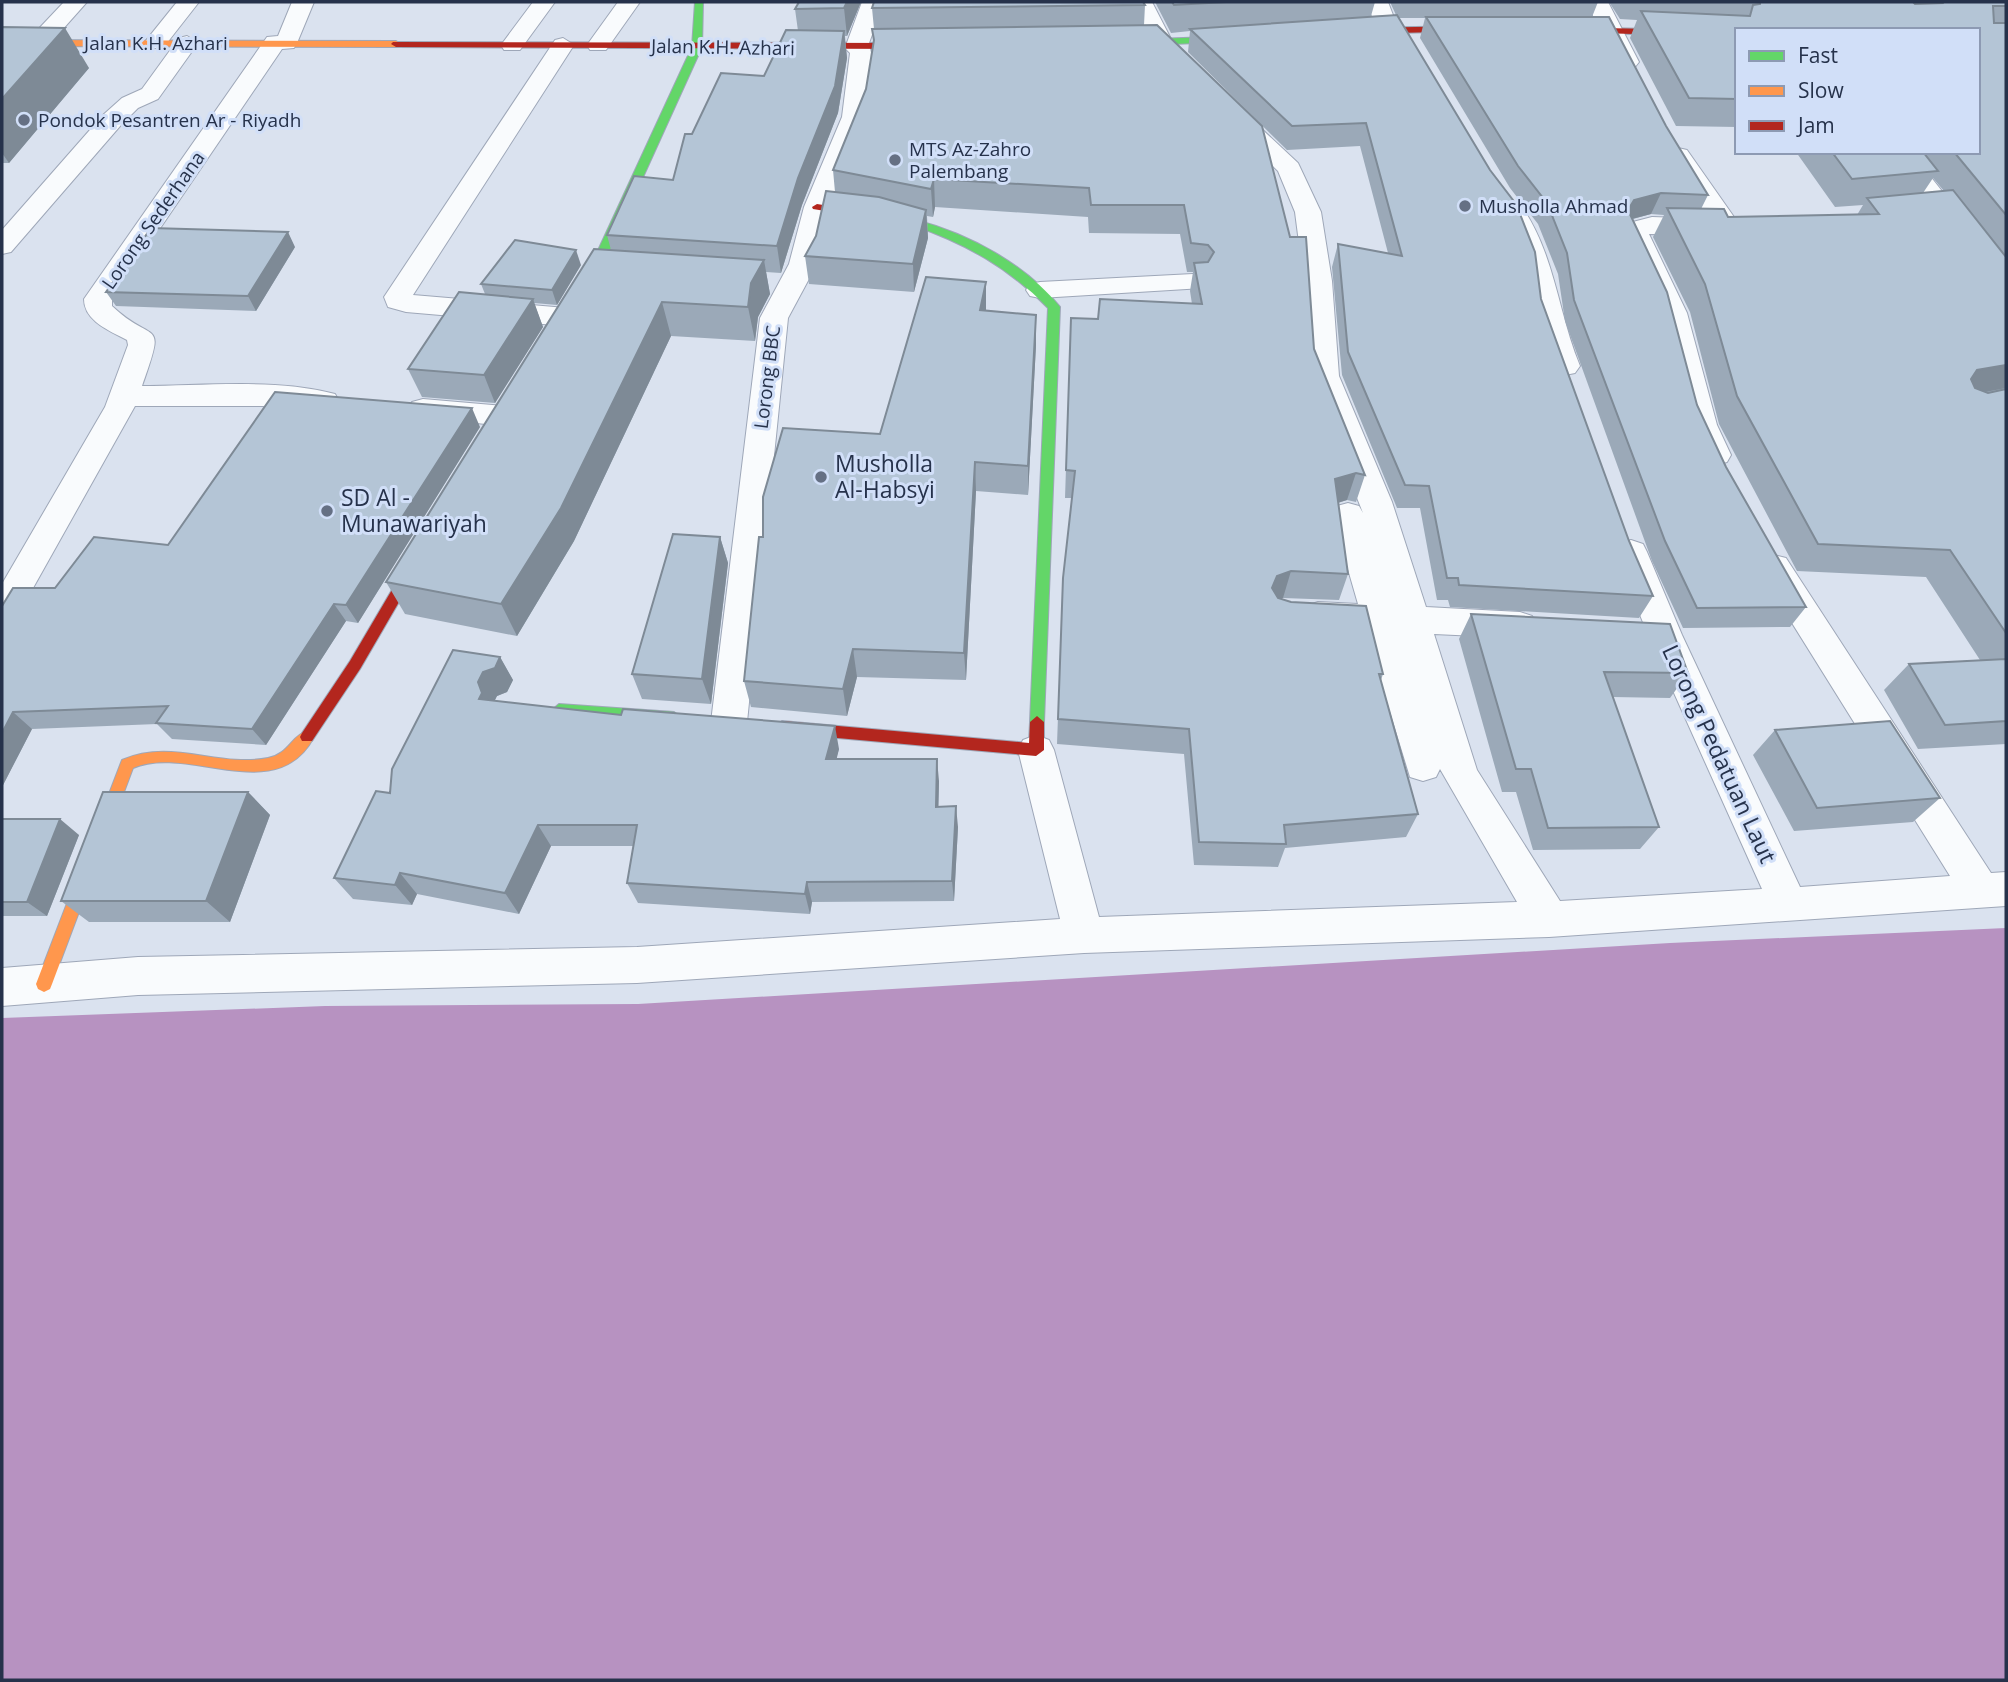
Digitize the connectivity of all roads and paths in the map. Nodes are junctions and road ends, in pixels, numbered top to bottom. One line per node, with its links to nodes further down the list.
1 (76, 2): 20 (street)
2 (188, 2): 21 (street)
3 (303, 2): 23 (street)
4 (544, 2): 25 (street)
5 (629, 2): 27 (street)
6 (699, 2): 29 (street)
7 (873, 2): 30 (street, Lorong BBC)
8 (1141, 2): 18 (street)
9 (1377, 2): 12 (street)
10 (1597, 2): 11 (street)
11 (1612, 28): 14 (street); 16 (street); 32 (street)
12 (1394, 29): 13 (street); 15 (street); 31 (street)
13 (1493, 29)
14 (1546, 29)
15 (1332, 32)
16 (1735, 34)
17 (1263, 37): 18 (street)
18 (1161, 42): 24 (street); 56 (street)
19 (2, 43): 20 (street, Jalan K.H. Azhari)
20 (38, 43): 21 (street, Jalan K.H. Azhari)
21 (155, 43): 22 (street, Jalan K.H. Azhari)
22 (187, 43): 23 (street, Jalan K.H. Azhari); 39 (street)
23 (281, 43): 25 (street, Jalan K.H. Azhari); 44 (street, Lorong Sederhana)
24 (1106, 43)
25 (512, 45): 26 (street, Jalan K.H. Azhari)
26 (563, 45): 27 (street, Jalan K.H. Azhari); 43 (street)
27 (598, 46): 29 (street, Jalan K.H. Azhari)
28 (942, 46): 30 (street, Jalan K.H. Azhari)
29 (695, 47): 30 (street, Jalan K.H. Azhari); 43 (street)
30 (858, 48): 36 (street, Lorong BBC)
31 (1421, 64)
32 (1642, 91)
33 (1665, 135): 49 (street)
34 (1900, 154): 37 (street)
35 (1497, 192): 45 (street)
36 (817, 207): 41 (street); 62 (street, Lorong BBC)
37 (1943, 208): 38 (street); 42 (street)
38 (1915, 211)
39 (2, 246)
40 (1193, 282): 41 (street)
41 (1040, 290): 64 (street)
42 (2006, 290)
43 (563, 323)
44 (124, 396): 46 (street); 54 (street, Lorong Sederhana)
45 (1576, 400)
46 (356, 404)
47 (396, 407): 48 (street)
48 (504, 416)
49 (1726, 475)
50 (1348, 514): 56 (street)
51 (1622, 526): 59 (street, Lorong Pedatuan Laut)
52 (427, 542): 70 (street)
53 (1762, 544): 66 (street)
54 (2, 612)
55 (1284, 613): 56 (street)
56 (1395, 618): 57 (street); 65 (street); 68 (street)
57 (1545, 627)
58 (1625, 632): 59 (street)
59 (1665, 635): 67 (street, Lorong Pedatuan Laut)
60 (539, 709): 61 (street)
61 (688, 719)
62 (729, 722)
63 (769, 725): 64 (street)
64 (1036, 750): 69 (street)
65 (1423, 766)
66 (1993, 889): 67 (street)
67 (1789, 905): 68 (street)
68 (1549, 919): 69 (street)
69 (1084, 936): 70 (street)
70 (44, 984): 71 (street)
71 (2, 987)

